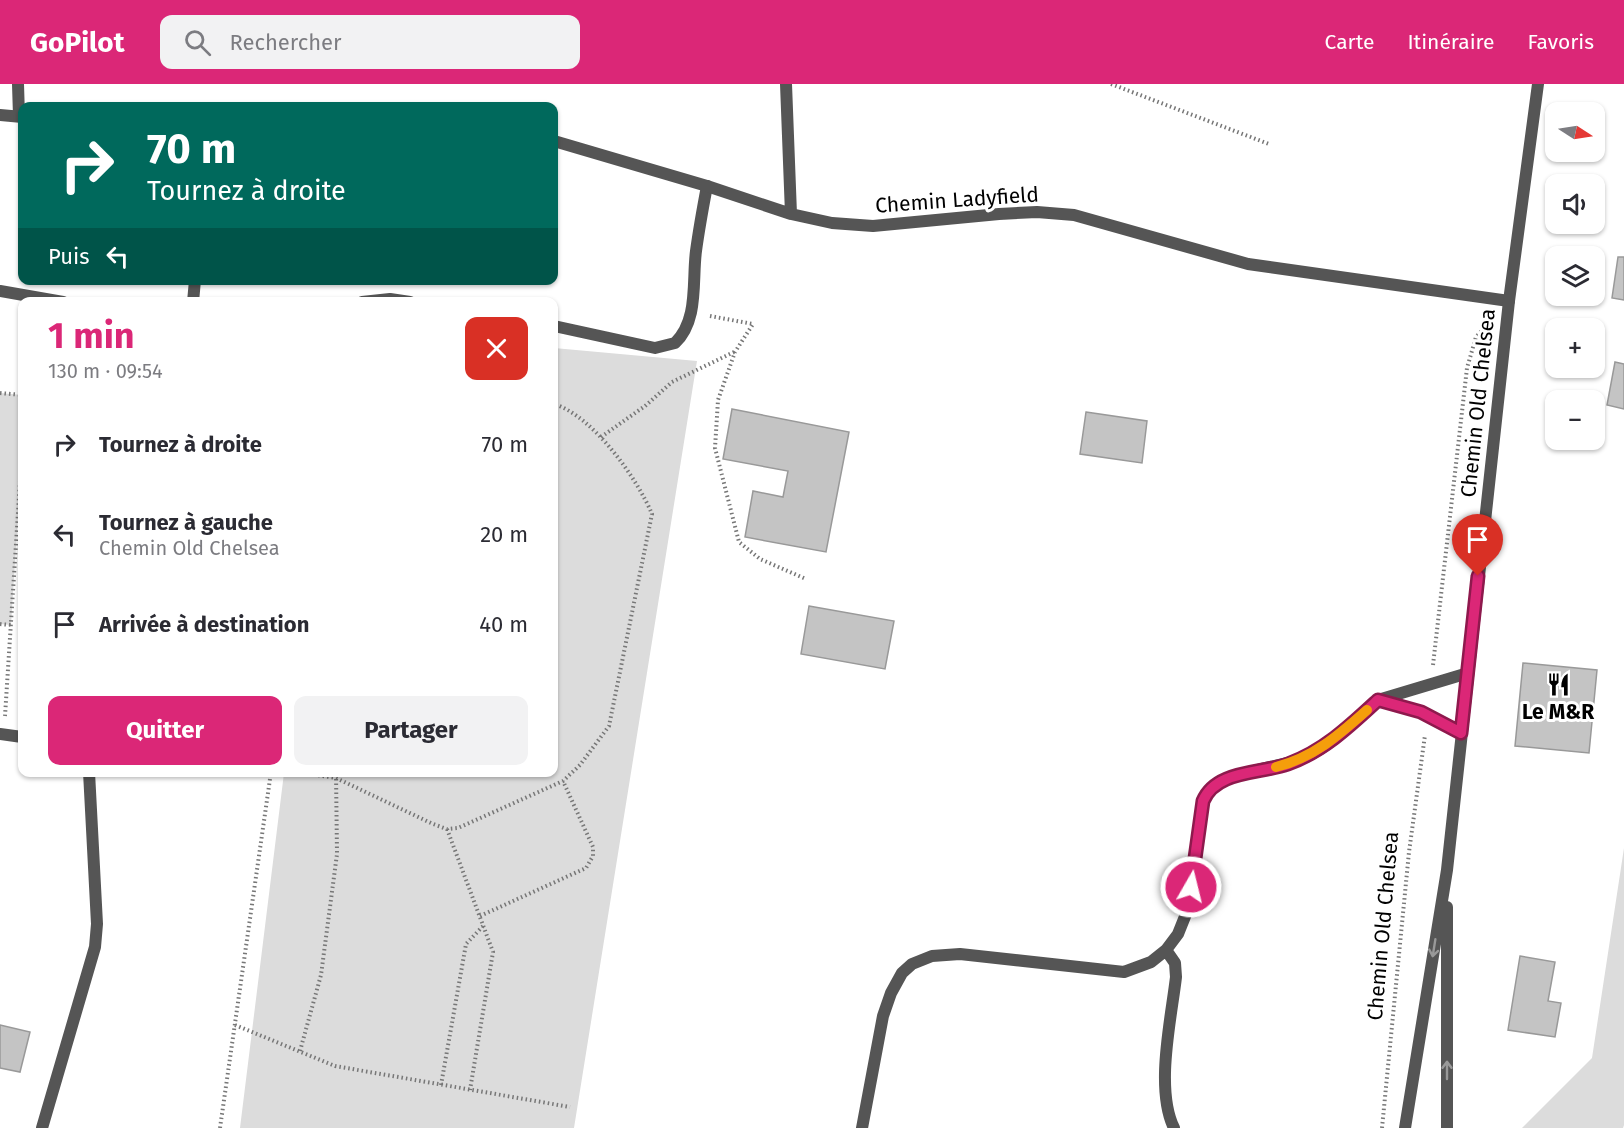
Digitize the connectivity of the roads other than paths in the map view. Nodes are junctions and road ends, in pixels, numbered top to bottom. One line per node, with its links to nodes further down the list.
1 (18, 84): 4 (street)
2 (786, 84): 9 (street)
3 (1538, 84): 12 (street, Chemin Old Chelsea)
4 (20, 102)
5 (0, 115): 6 (street)
6 (18, 117)
7 (558, 142): 8 (street, Chemin Ladyfield)
8 (707, 186): 9 (street, Chemin Ladyfield); 13 (street)
9 (791, 214): 12 (street, Chemin Ladyfield)
10 (0, 291): 11 (street)
11 (34, 297)
12 (1509, 301): 14 (street, Chemin Old Chelsea)
13 (558, 327)
14 (1468, 673): 15 (street); 16 (street, Chemin Old Chelsea)
15 (1378, 700): 16 (street); 21 (street)
16 (1461, 733): 20 (street, Chemin Old Chelsea)
17 (2, 734): 18 (street)
18 (18, 736)
19 (88, 777): 22 (street)
20 (1447, 870): 25 (street, Chemin Old Chelsea, one-way to 25); 26 (street, Chemin Old Chelsea, one-way to 20)
21 (1166, 950): 23 (street); 24 (street)
22 (42, 1128)
23 (862, 1128)
24 (1174, 1128)
25 (1406, 1128)
26 (1447, 1128)

